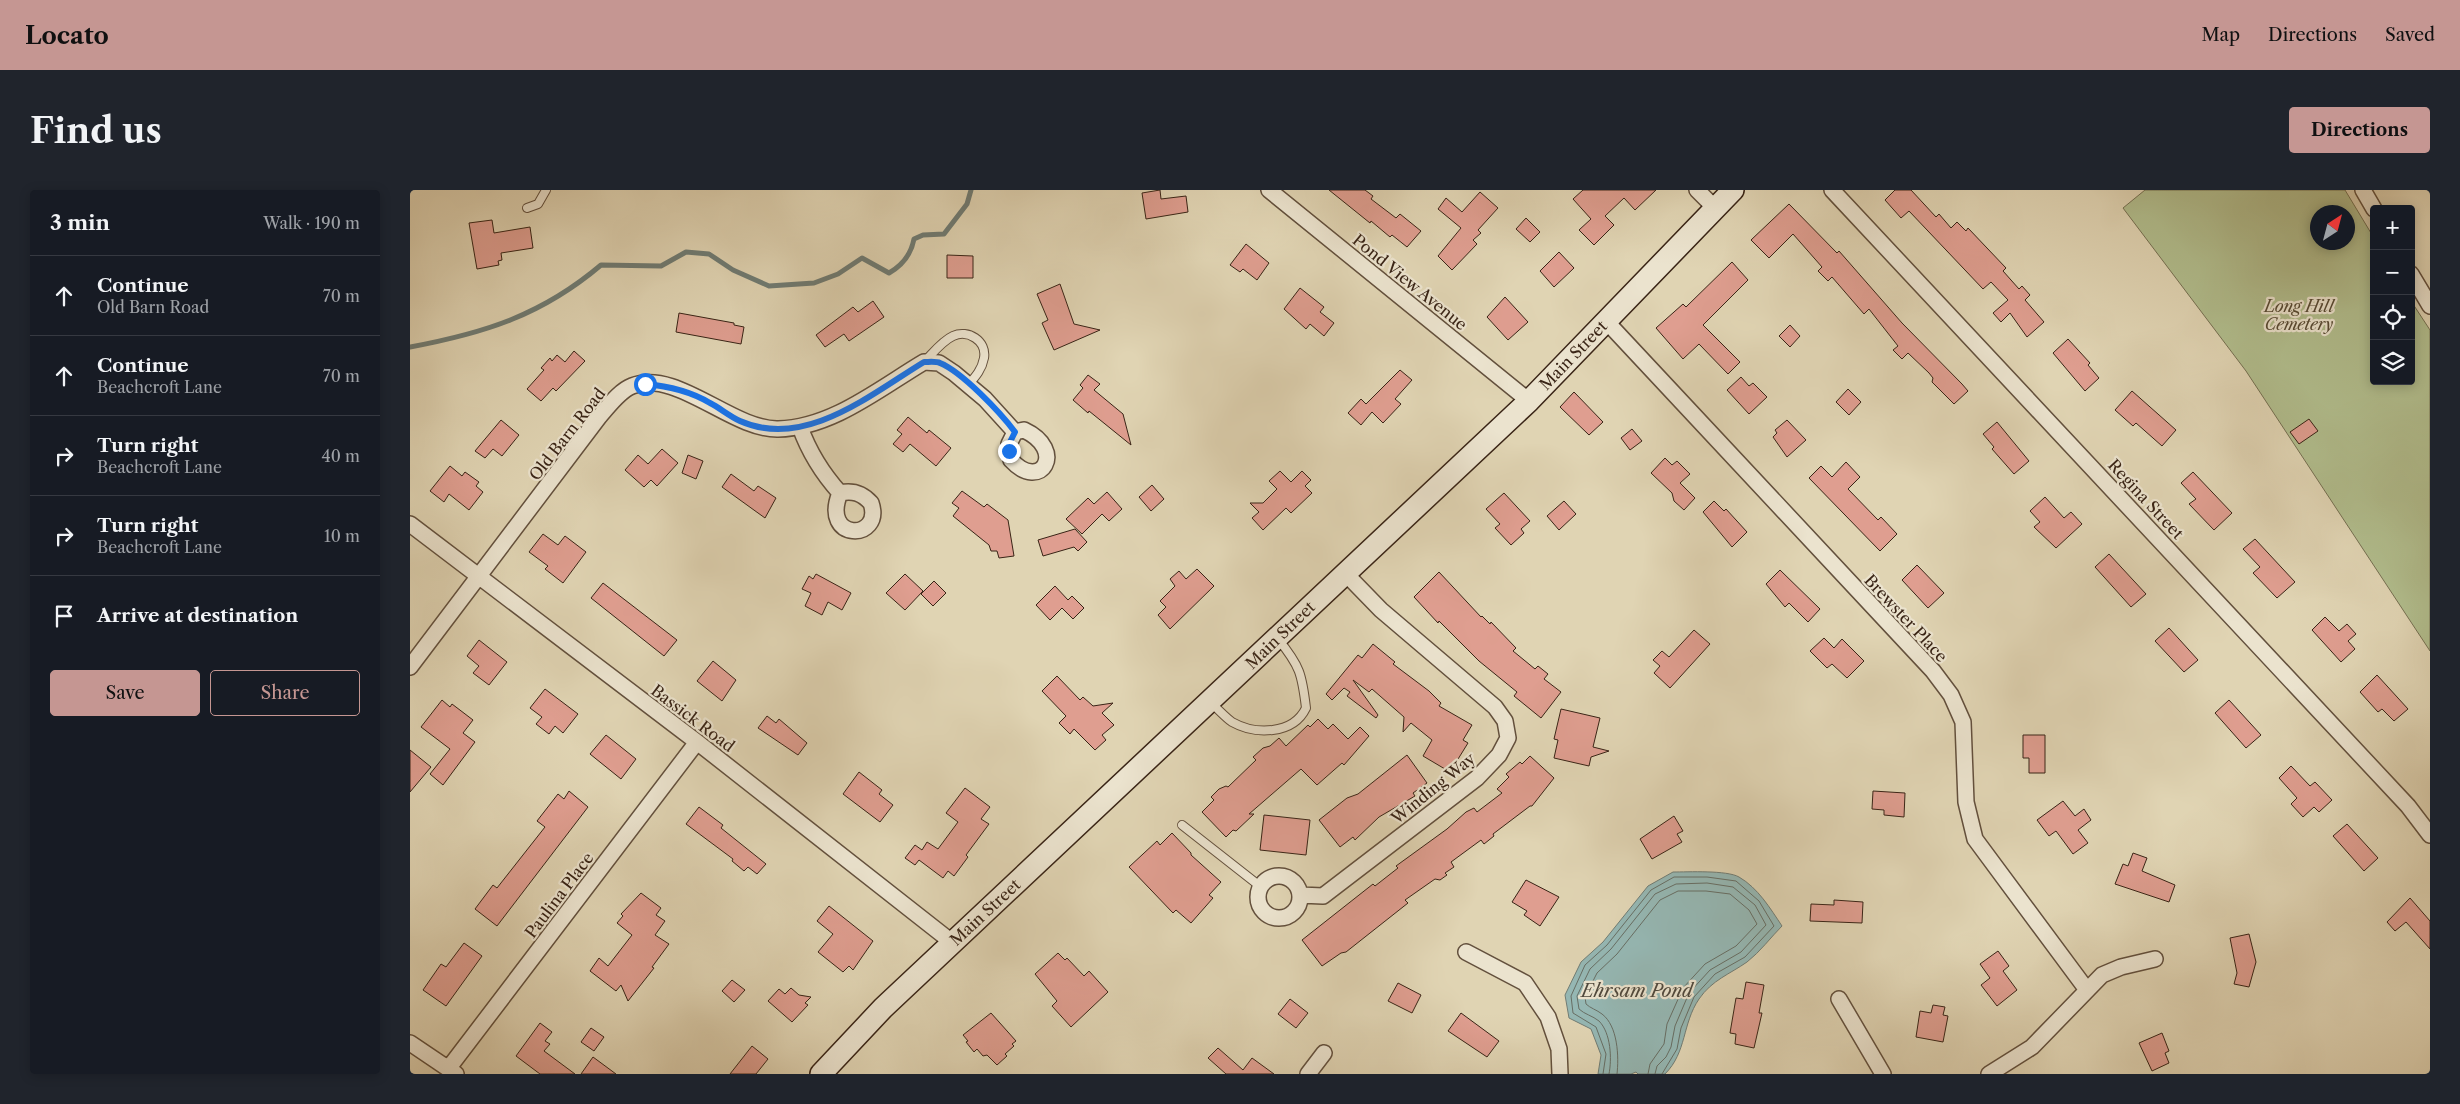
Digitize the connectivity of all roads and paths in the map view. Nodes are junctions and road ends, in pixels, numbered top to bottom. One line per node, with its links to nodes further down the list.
1 (546, 190): 8 (lane)
2 (1269, 190): 15 (street, Pond View Avenue)
3 (1697, 190): 9 (street)
4 (1733, 190): 9 (main road, Main Street)
5 (1832, 190): 27 (street, Regina Street)
6 (2363, 190): 7 (street)
7 (2372, 205)
8 (527, 208)
9 (1715, 208): 12 (main road, Main Street)
10 (2415, 281): 11 (street)
11 (2430, 306)
12 (1606, 321): 15 (main road, Main Street); 33 (street, Brewster Place)
13 (924, 362): 14 (street); 14 (lane); 16 (street, Old Barn Road)
14 (969, 384): 17 (street)
15 (1530, 401): 20 (main road, Main Street)
16 (800, 426): 18 (street); 21 (street, Old Barn Road)
17 (1015, 432)
18 (840, 493)
19 (410, 524): 21 (street, Bassick Road)
20 (1345, 573): 22 (main road, Main Street); 29 (street, Winding Way)
21 (479, 577): 23 (street, Old Barn Road); 25 (street, Bassick Road)
22 (1277, 638): 24 (main road, Main Street); 24 (lane)
23 (410, 667)
24 (1210, 701): 30 (main road, Main Street)
25 (697, 742): 30 (street, Bassick Road); 37 (street, Paulina Place)
26 (1182, 825): 28 (lane)
27 (2430, 835)
28 (1260, 887): 29 (street); 29 (street)
29 (1300, 895)
30 (952, 943): 38 (main road, Main Street)
31 (1466, 952): 40 (street)
32 (2155, 959): 33 (street)
33 (2087, 990): 42 (street)
34 (1839, 999): 41 (street)
35 (410, 1043): 37 (street)
36 (1324, 1053): 39 (street)
37 (452, 1071)
38 (821, 1074)
39 (1308, 1074)
40 (1560, 1074)
41 (1883, 1074)
42 (1989, 1074)

